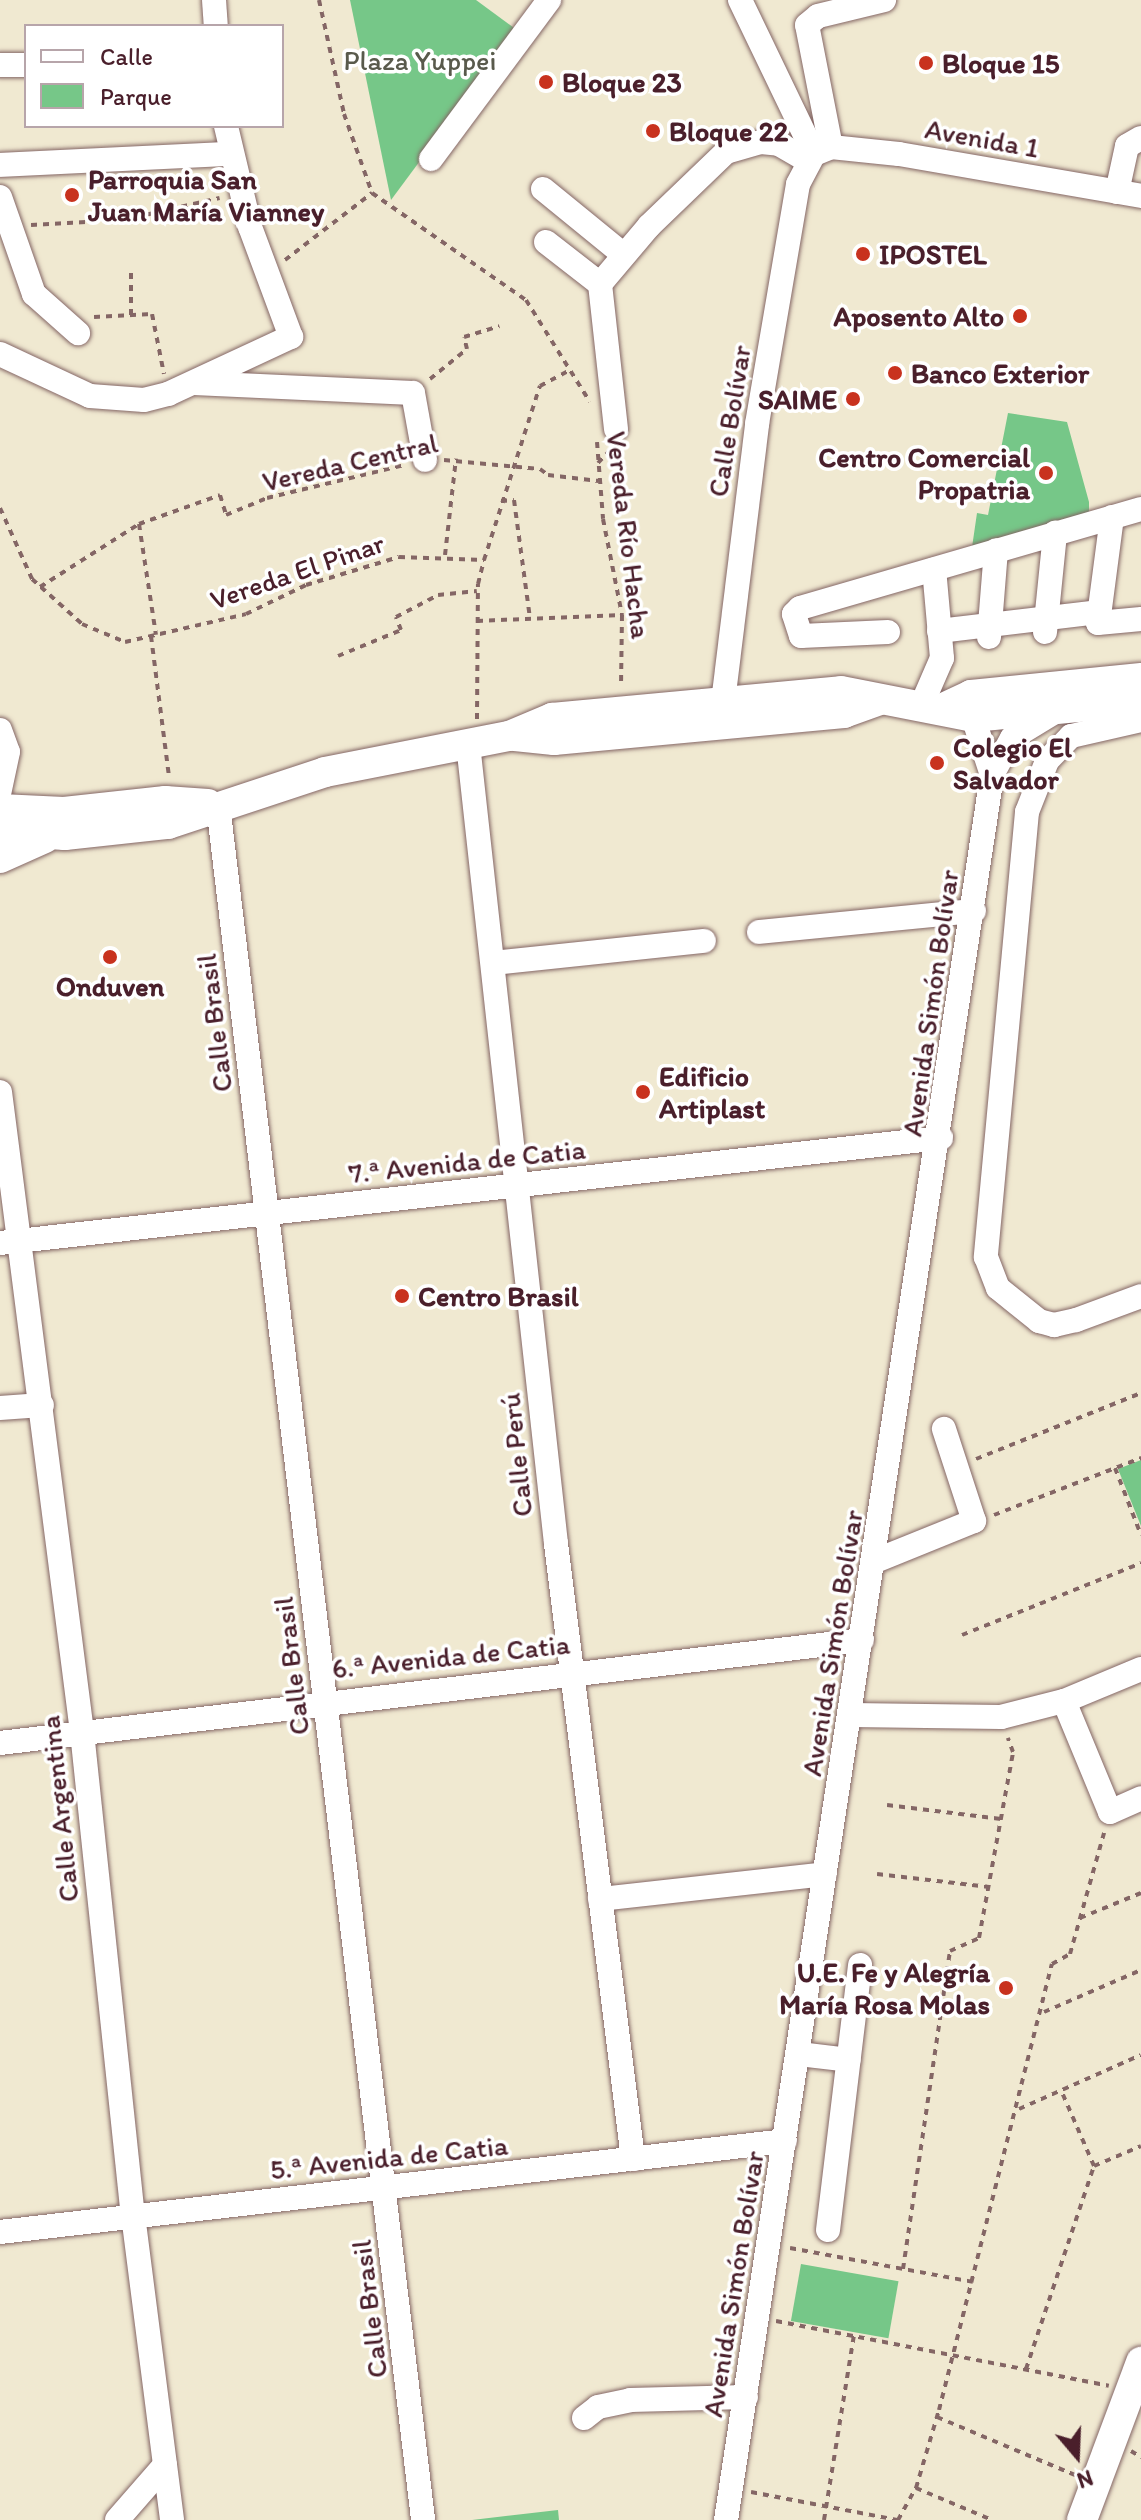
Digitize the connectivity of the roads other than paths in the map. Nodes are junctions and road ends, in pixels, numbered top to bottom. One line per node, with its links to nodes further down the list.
1 (214, 0): 5 (street)
2 (549, 0): 12 (street)
3 (740, 0): 11 (street)
4 (884, 0): 11 (street)
5 (216, 24)
6 (0, 65): 7 (street)
7 (24, 65)
8 (226, 128): 10 (street)
9 (1141, 138): 15 (street)
10 (229, 154): 13 (street); 23 (street)
11 (818, 154): 15 (street, Avenida 1); 19 (street, Avenida 1); 40 (street, Calle Bolívar)
12 (431, 159)
13 (0, 165)
14 (543, 189): 19 (street)
15 (1117, 192): 16 (street, Avenida 1)
16 (1141, 196)
17 (0, 197): 21 (street)
18 (546, 242): 20 (street)
19 (624, 255): 20 (street, Avenida 1)
20 (600, 284): 24 (street)
21 (69, 326)
22 (0, 354): 23 (street)
23 (194, 383): 25 (street)
24 (606, 434)
25 (425, 460)
26 (1141, 509): 27 (street)
27 (1112, 517): 28 (street); 31 (street)
28 (1055, 533): 29 (street); 33 (street)
29 (996, 550): 30 (street); 35 (street)
30 (934, 569): 34 (street); 36 (street)
31 (1098, 612): 32 (street); 33 (street)
32 (1141, 619)
33 (1046, 626): 35 (street)
34 (939, 631): 35 (street); 41 (street)
35 (989, 631)
36 (888, 632)
37 (1141, 678): 41 (main road)
38 (880, 699): 40 (main road); 41 (main road); 46 (main road)
39 (1141, 701): 42 (main road)
40 (723, 702): 46 (main road)
41 (932, 706): 43 (main road)
42 (1061, 709): 43 (main road); 47 (street, Avenida Simón Bolívar)
43 (973, 717): 47 (street, Avenida Simón Bolívar)
44 (1141, 720): 52 (street)
45 (0, 730): 48 (street)
46 (486, 740): 49 (main road); 59 (street, Calle Perú)
47 (992, 775): 50 (street, Avenida Simón Bolívar)
48 (0, 791)
49 (218, 805): 51 (main road); 54 (main road); 63 (street, Calle Brasil)
50 (988, 808): 52 (street); 56 (street, Avenida Simón Bolívar)
51 (0, 809)
52 (1027, 812): 65 (street)
53 (0, 831): 54 (main road)
54 (65, 835): 55 (main road)
55 (0, 858)
56 (974, 911): 57 (street); 61 (street, Avenida Simón Bolívar)
57 (759, 932)
58 (704, 941): 59 (street)
59 (493, 963): 62 (street, Calle Perú)
60 (0, 1092): 64 (street, Calle Argentina)
61 (941, 1138): 62 (street, 7.ª Avenida de Catia); 69 (street, Avenida Simón Bolívar)
62 (517, 1185): 63 (street, 7.ª Avenida de Catia); 72 (street, Calle Perú)
63 (267, 1213): 64 (street, 7.ª Avenida de Catia); 73 (street, Calle Brasil)
64 (11, 1242): 66 (street, Calle Argentina)
65 (1141, 1296)
66 (42, 1405): 67 (street); 76 (street, Calle Argentina)
67 (0, 1408)
68 (944, 1429): 69 (street)
69 (875, 1561): 70 (street, Avenida Simón Bolívar)
70 (862, 1640): 72 (street, 6.ª Avenida de Catia); 75 (street, Avenida Simón Bolívar)
71 (1141, 1669): 74 (street)
72 (571, 1673): 73 (street, 6.ª Avenida de Catia); 80 (street, Calle Perú)
73 (326, 1700): 76 (street, 6.ª Avenida de Catia); 86 (street, Calle Brasil)
74 (1064, 1701): 75 (street); 78 (street)
75 (851, 1715): 79 (street, Avenida Simón Bolívar)
76 (82, 1732): 77 (street, 6.ª Avenida de Catia); 87 (street, Calle Argentina)
77 (0, 1743)
78 (1141, 1798)
79 (825, 1874): 80 (street); 82 (street, Avenida Simón Bolívar)
80 (600, 1899): 85 (street, Calle Perú)
81 (860, 1965): 83 (street)
82 (799, 2054): 83 (street); 84 (street, Avenida Simón Bolívar)
83 (849, 2060): 88 (street)
84 (785, 2141): 85 (street, 5.ª Avenida de Catia); 91 (street, Avenida Simón Bolívar)
85 (633, 2159): 86 (street, 5.ª Avenida de Catia)
86 (385, 2189): 87 (street, 5.ª Avenida de Catia); 96 (street, Calle Brasil)
87 (133, 2215): 89 (street, 5.ª Avenida de Catia); 93 (street, Calle Argentina)
88 (828, 2230)
89 (0, 2232)
90 (1141, 2362): 98 (main road)
91 (746, 2397): 92 (street); 97 (street, Avenida Simón Bolívar)
92 (584, 2418)
93 (165, 2465): 94 (street); 95 (street, Calle Argentina)
94 (117, 2520)
95 (172, 2520)
96 (423, 2520)
97 (726, 2520)
98 (1082, 2520)

